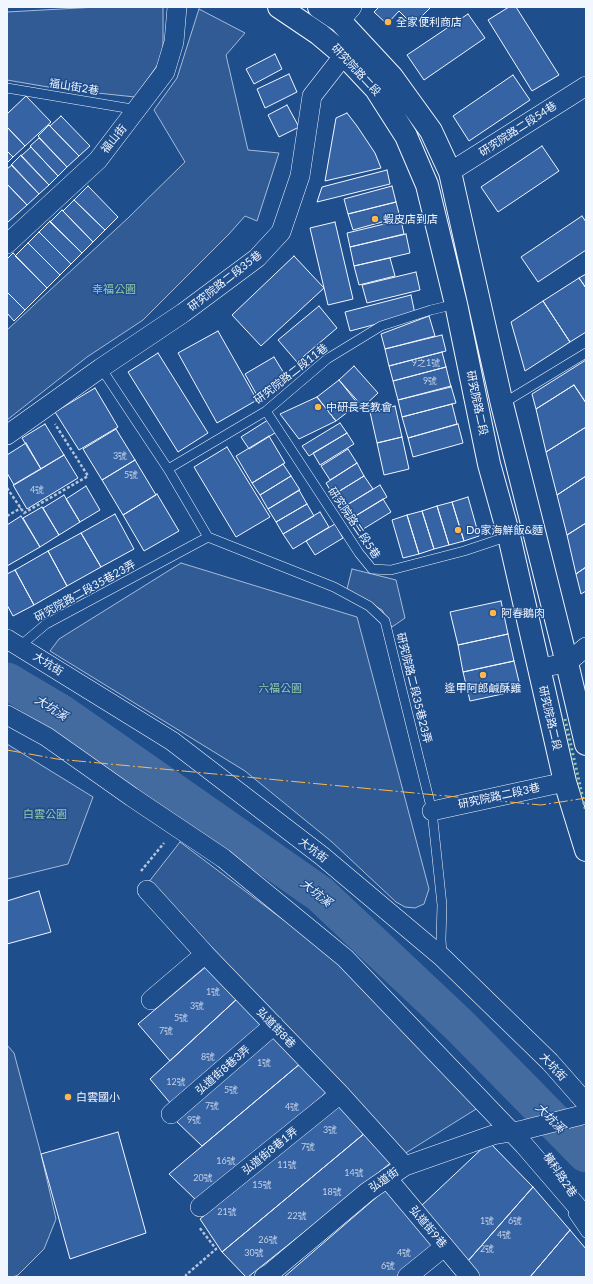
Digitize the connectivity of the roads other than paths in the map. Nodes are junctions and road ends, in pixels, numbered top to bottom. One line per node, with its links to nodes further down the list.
1 (177, 7): 8 (street, 福山街)
2 (278, 7): 5 (main road, 研究院路二段)
3 (319, 7): 4 (main road, 研究院路二段)
4 (346, 14): 9 (main road, 研究院路二段)
5 (344, 55): 11 (main road, 研究院路二段); 13 (street, 研究院路二段35巷)
6 (586, 86): 9 (street, 研究院路二段54巷)
7 (9, 90): 8 (lane, 福山街2巷)
8 (138, 110): 10 (street, 福山街)
9 (450, 172): 14 (main road, 研究院路二段)
10 (7, 244)
11 (456, 304): 15 (lane, 研究院路二段11巷); 18 (main road, 研究院路二段)
12 (586, 353): 14 (lane)
13 (101, 368): 16 (street, 研究院路二段35巷); 17 (lane)
14 (502, 404): 22 (main road, 研究院路二段)
15 (266, 411): 17 (lane, 研究院路二段11巷); 18 (lane, 研究院路二段5巷)
16 (7, 435)
17 (168, 469): 19 (lane)
18 (509, 536): 23 (main road, 研究院路二段)
19 (208, 537): 20 (lane, 研究院路二段35巷23弄); 27 (lane, 研究院路二段35巷23弄)
20 (13, 642): 31 (street, 大坑街)
21 (586, 647): 22 (street)
22 (567, 663): 23 (street); 25 (main road, 研究院路二段)
23 (539, 668): 26 (main road, 研究院路二段)
24 (7, 715): 38 (street)
25 (586, 744)
26 (565, 782): 27 (street, 研究院路二段3巷); 28 (main road, 研究院路二段)
27 (432, 811): 31 (lane, 研究院路二段35巷23弄)
28 (586, 850)
29 (147, 890): 30 (street, 弘道街8巷)
30 (205, 954): 32 (street); 33 (street, 弘道街8巷)
31 (442, 957): 35 (street, 大坑街)
32 (151, 1000)
33 (274, 1026): 34 (street, 弘道街8巷); 36 (street, 弘道街8巷3弄)
34 (340, 1094): 40 (street, 弘道街8巷); 42 (street, 弘道街8巷1弄)
35 (586, 1102)
36 (171, 1114)
37 (586, 1114): 38 (street, 弘道街)
38 (520, 1130): 39 (street); 40 (street, 弘道街)
39 (528, 1150): 43 (street); 44 (lane, 橫科路2巷)
40 (405, 1166): 41 (street, 弘道街)
41 (387, 1178): 45 (street, 弘道街9巷); 46 (street, 弘道街)
42 (200, 1207)
43 (586, 1217)
44 (586, 1233)
45 (444, 1247): 47 (street); 48 (street, 弘道街9巷)
46 (264, 1277)
47 (407, 1277)
48 (470, 1277)

